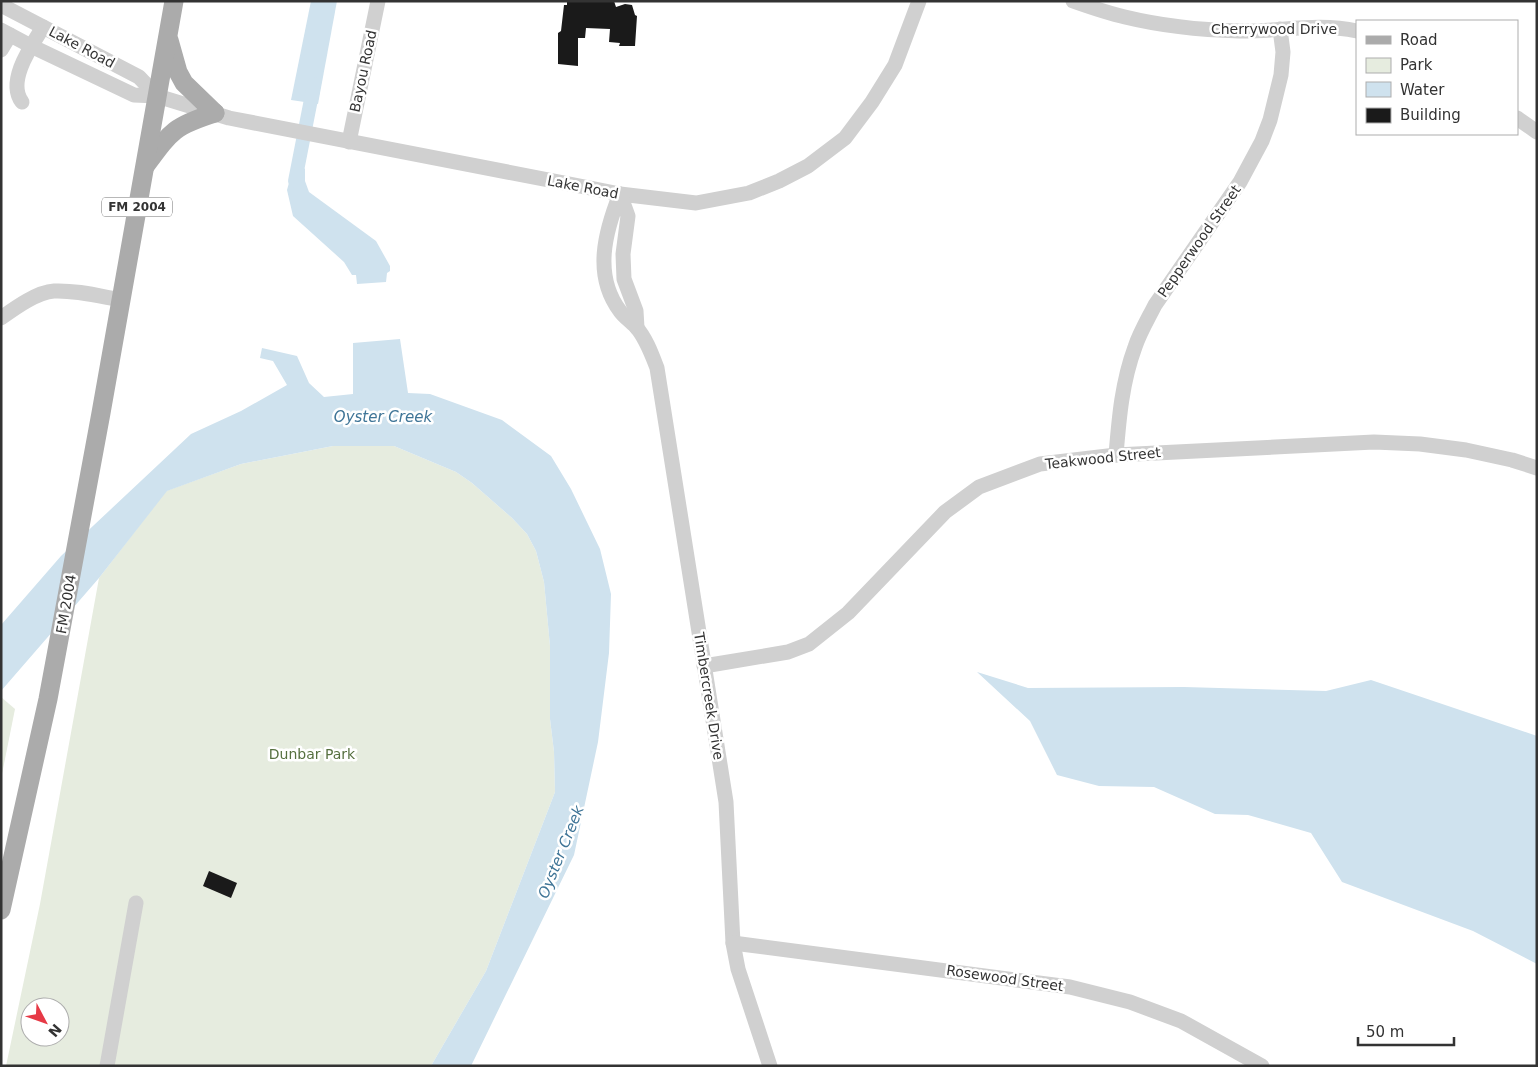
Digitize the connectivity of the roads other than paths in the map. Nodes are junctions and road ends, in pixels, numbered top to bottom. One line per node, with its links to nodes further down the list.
1 (174, 1): 10 (main road, FM 2004 / FM 2004)
2 (378, 1): 18 (street, Bayou Road)
3 (919, 1): 20 (street, Lake Road)
4 (1073, 1): 7 (street, Cherrywood Drive)
5 (1, 5): 6 (street, Lake Road)
6 (43, 27): 11 (street); 13 (street, Lake Road)
7 (1280, 28): 8 (street, Cherrywood Drive); 23 (street, Pepperwood Street)
8 (1356, 31)
9 (6, 32): 11 (street, Lake Road); 12 (street)
10 (168, 36): 13 (main road, FM 2004 / FM 2004); 15 (main road)
11 (31, 46): 13 (street, Lake Road); 14 (street)
12 (1, 50)
13 (157, 96): 15 (street, Lake Road); 19 (main road, FM 2004 / FM 2004)
14 (22, 102)
15 (215, 113): 18 (street, Lake Road); 19 (main road)
16 (1518, 119): 17 (street)
17 (1537, 132)
18 (349, 142): 20 (street, Lake Road)
19 (144, 167): 21 (main road, FM 2004 / FM 2004)
20 (620, 194): 25 (street, Timbercreek Drive)
21 (121, 300): 22 (street); 27 (main road, FM 2004 / FM 2004)
22 (1, 318)
23 (1116, 455): 24 (street, Teakwood Street); 25 (street, Teakwood Street)
24 (1537, 468)
25 (704, 666): 28 (street, Timbercreek Drive)
26 (136, 903): 30 (street)
27 (1, 910)
28 (733, 943): 29 (street, Timbercreek Drive); 31 (street, Rosewood Street)
29 (766, 1065)
30 (107, 1066)
31 (1262, 1066)

